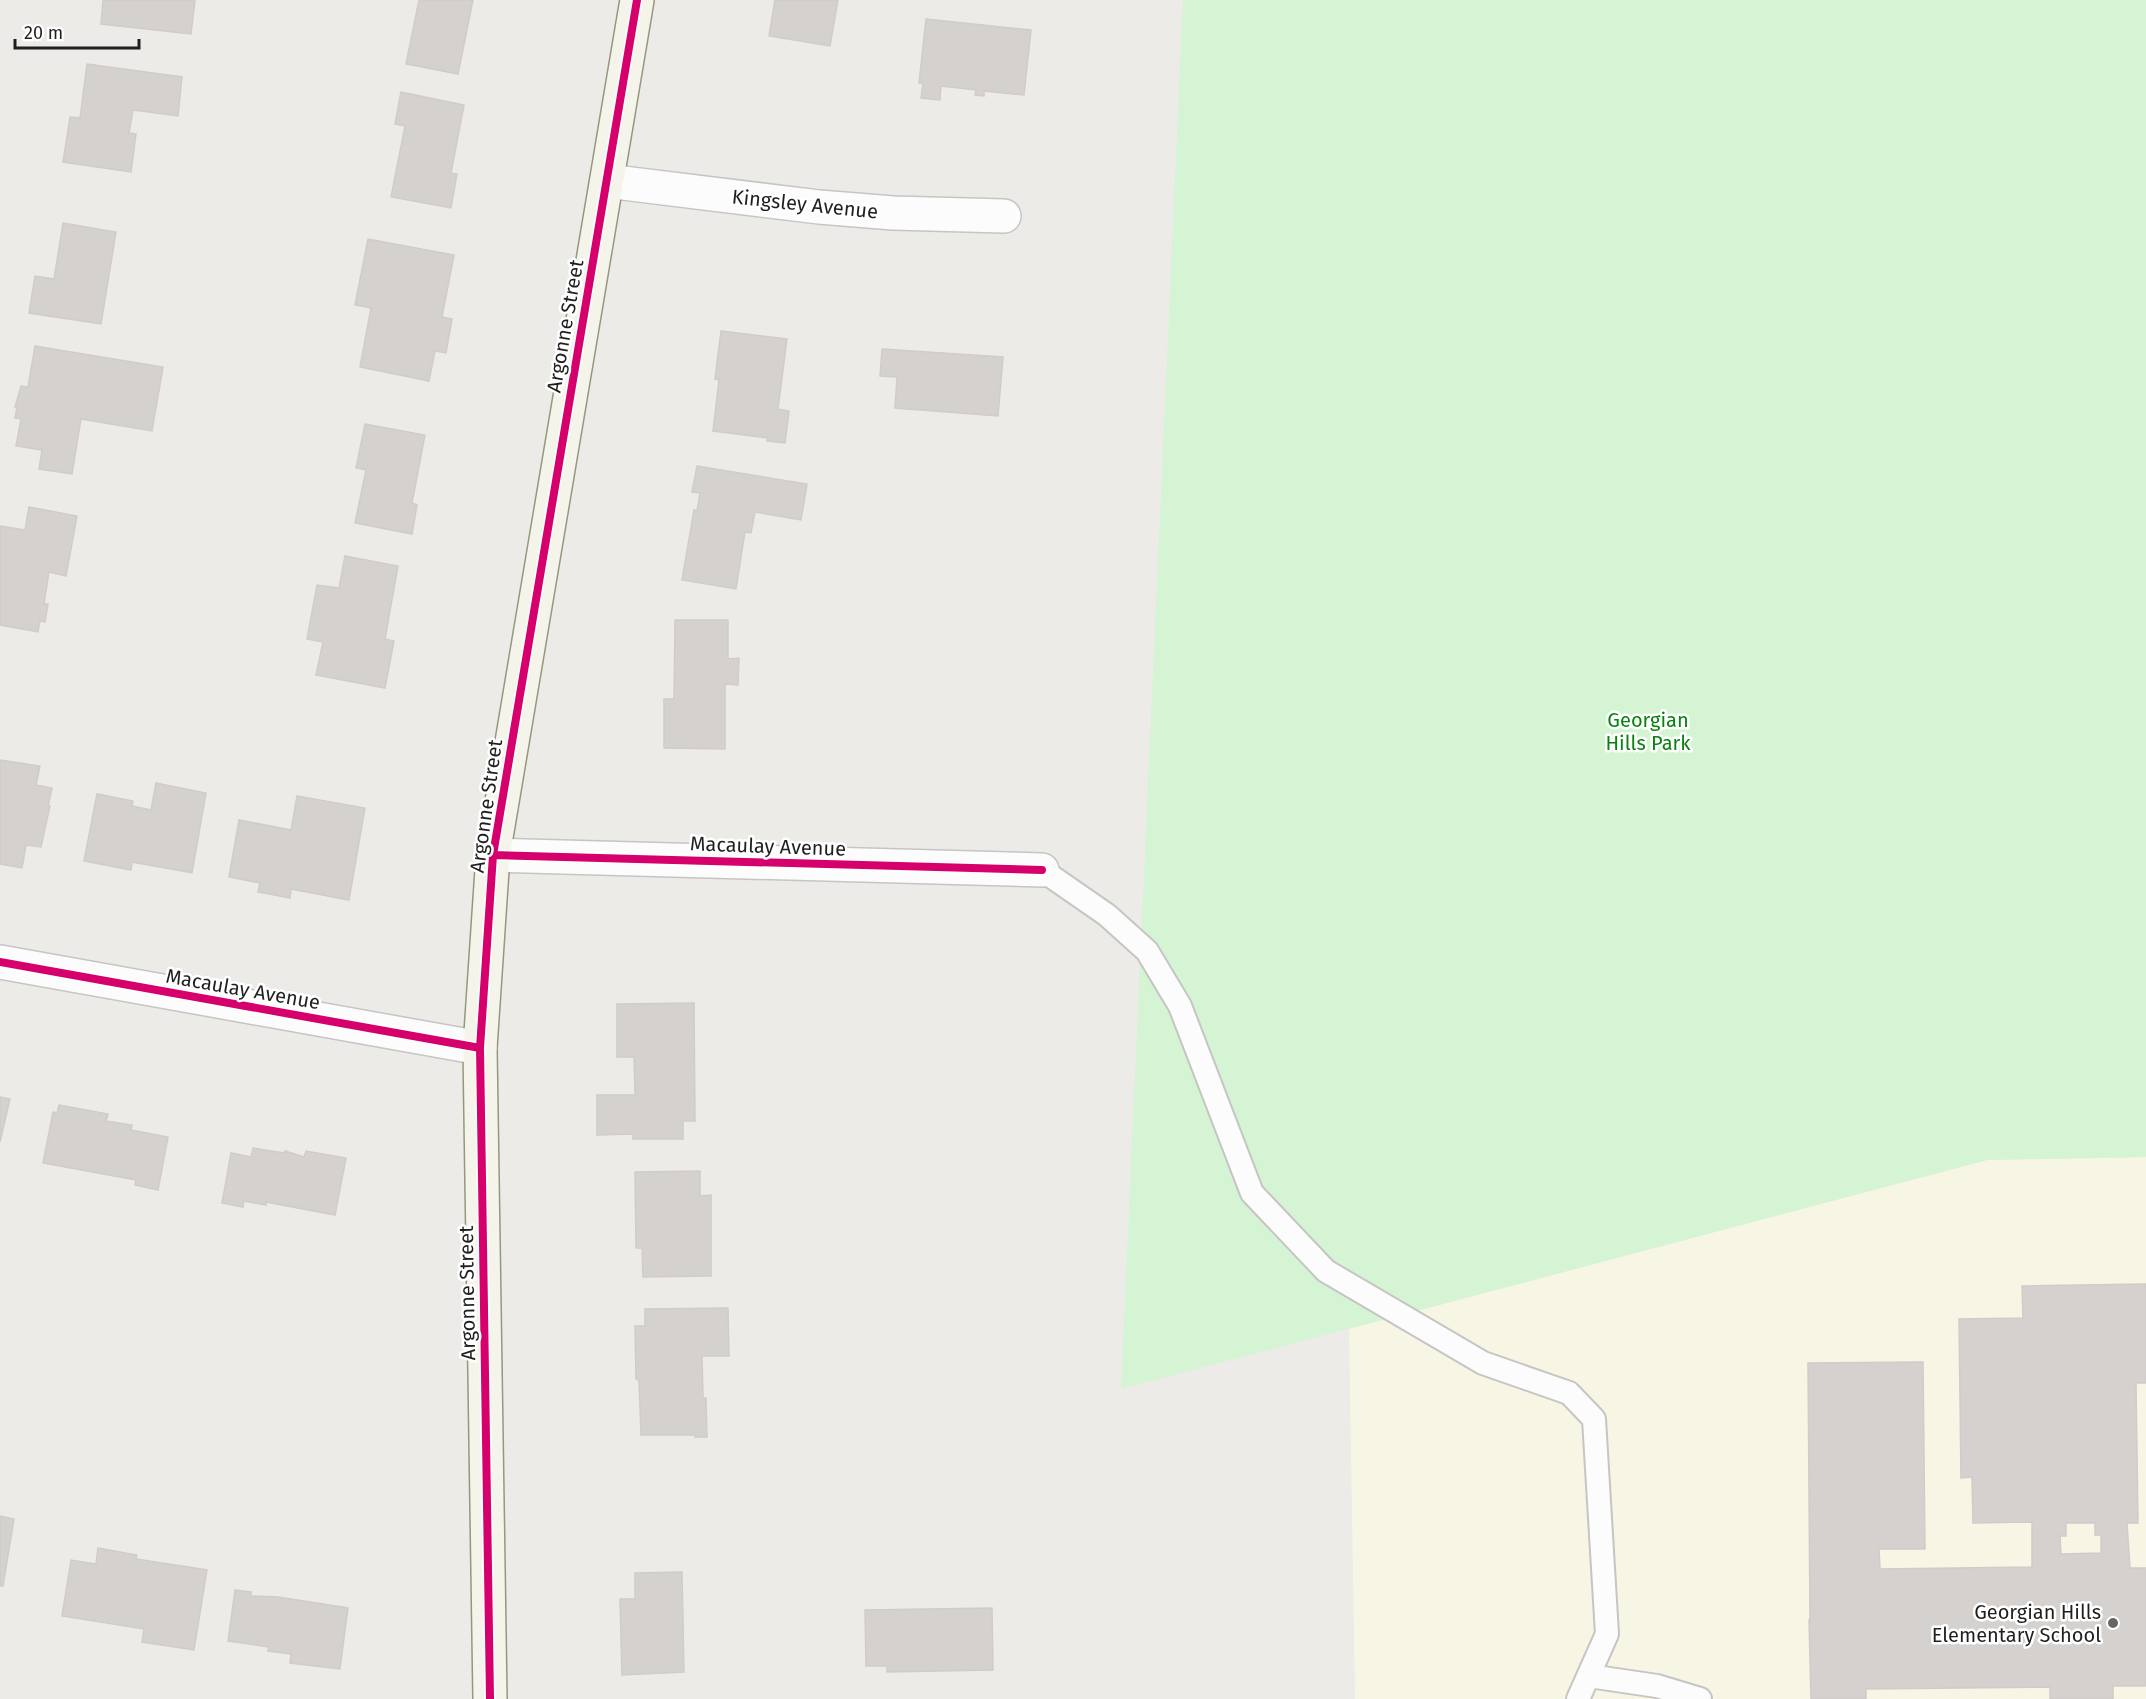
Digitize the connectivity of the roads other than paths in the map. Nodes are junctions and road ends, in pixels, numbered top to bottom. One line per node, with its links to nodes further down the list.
1 (637, 0): 2 (street, Argonne Street)
2 (607, 181): 3 (street, Kingsley Avenue); 4 (street, Argonne Street)
3 (1004, 216)
4 (493, 855): 5 (street, Macaulay Avenue); 7 (street, Argonne Street)
5 (1042, 870): 8 (lane)
6 (0, 962): 7 (street, Macaulay Avenue)
7 (480, 1048): 9 (street, Argonne Street)
8 (1589, 1676): 10 (lane); 11 (lane)
9 (490, 1699)
10 (1578, 1699)
11 (1700, 1699)

